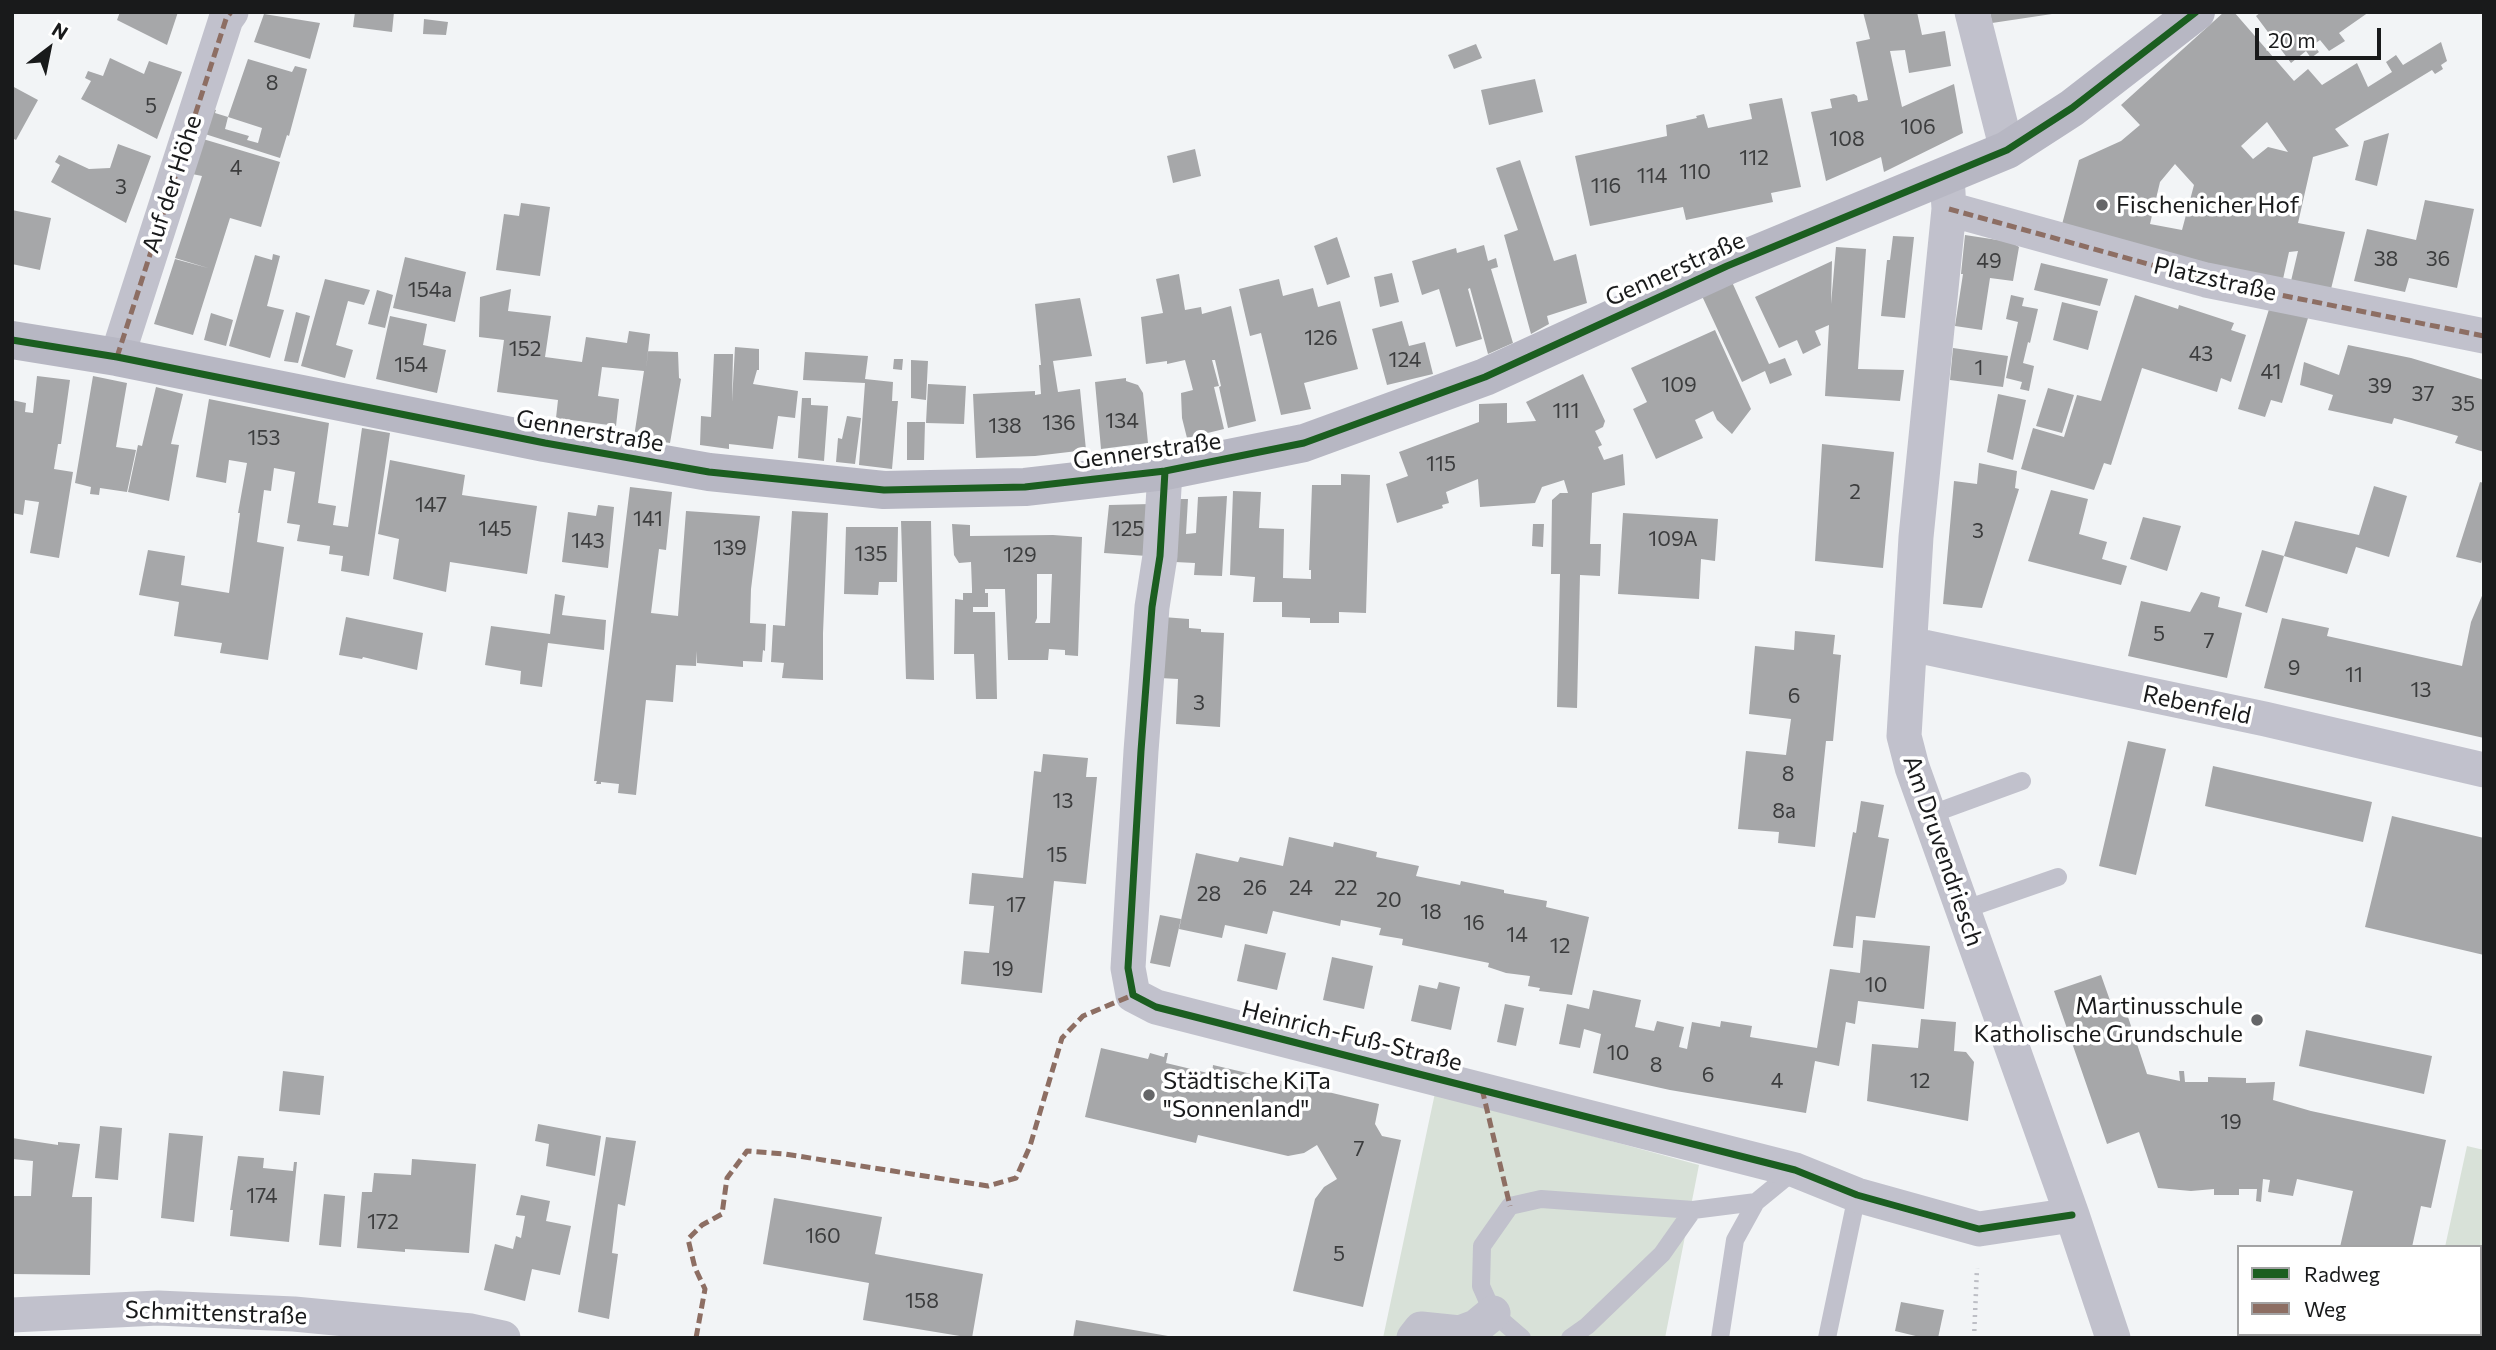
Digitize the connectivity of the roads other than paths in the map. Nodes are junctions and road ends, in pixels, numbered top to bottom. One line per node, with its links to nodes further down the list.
1 (230, 12): 8 (street, Auf der Höhe)
2 (1972, 12): 4 (street)
3 (2196, 12): 4 (street, Gennerstraße)
4 (2007, 150): 5 (street, Gennerstraße)
5 (1948, 193): 6 (street, Platzstraße); 9 (street, Gennerstraße); 10 (street, Am Druvendriesch)
6 (2484, 336)
7 (12, 340): 8 (street, Gennerstraße)
8 (117, 357): 9 (street, Gennerstraße)
9 (1166, 471): 16 (street, Heinrich-Fuß-Straße)
10 (1910, 644): 11 (street, Rebenfeld); 13 (street, Am Druvendriesch)
11 (2484, 771)
12 (2022, 781): 13 (lane)
13 (1929, 815): 15 (street, Am Druvendriesch)
14 (2057, 877): 15 (lane)
15 (1963, 910): 20 (street, Am Druvendriesch)
16 (1795, 1170): 17 (street, Heinrich-Fuß-Straße); 18 (lane)
17 (1857, 1195): 20 (street, Heinrich-Fuß-Straße); 28 (lane)
18 (1756, 1202): 19 (lane); 27 (lane)
19 (1693, 1210): 21 (lane); 26 (lane)
20 (2072, 1215): 29 (street, Am Druvendriesch)
21 (1493, 1313): 24 (street); 25 (lane)
22 (12, 1315): 23 (street, Schmittenstraße)
23 (503, 1338)
24 (1414, 1338)
25 (1521, 1338)
26 (1570, 1338)
27 (1720, 1338)
28 (1826, 1338)
29 (2113, 1338)

